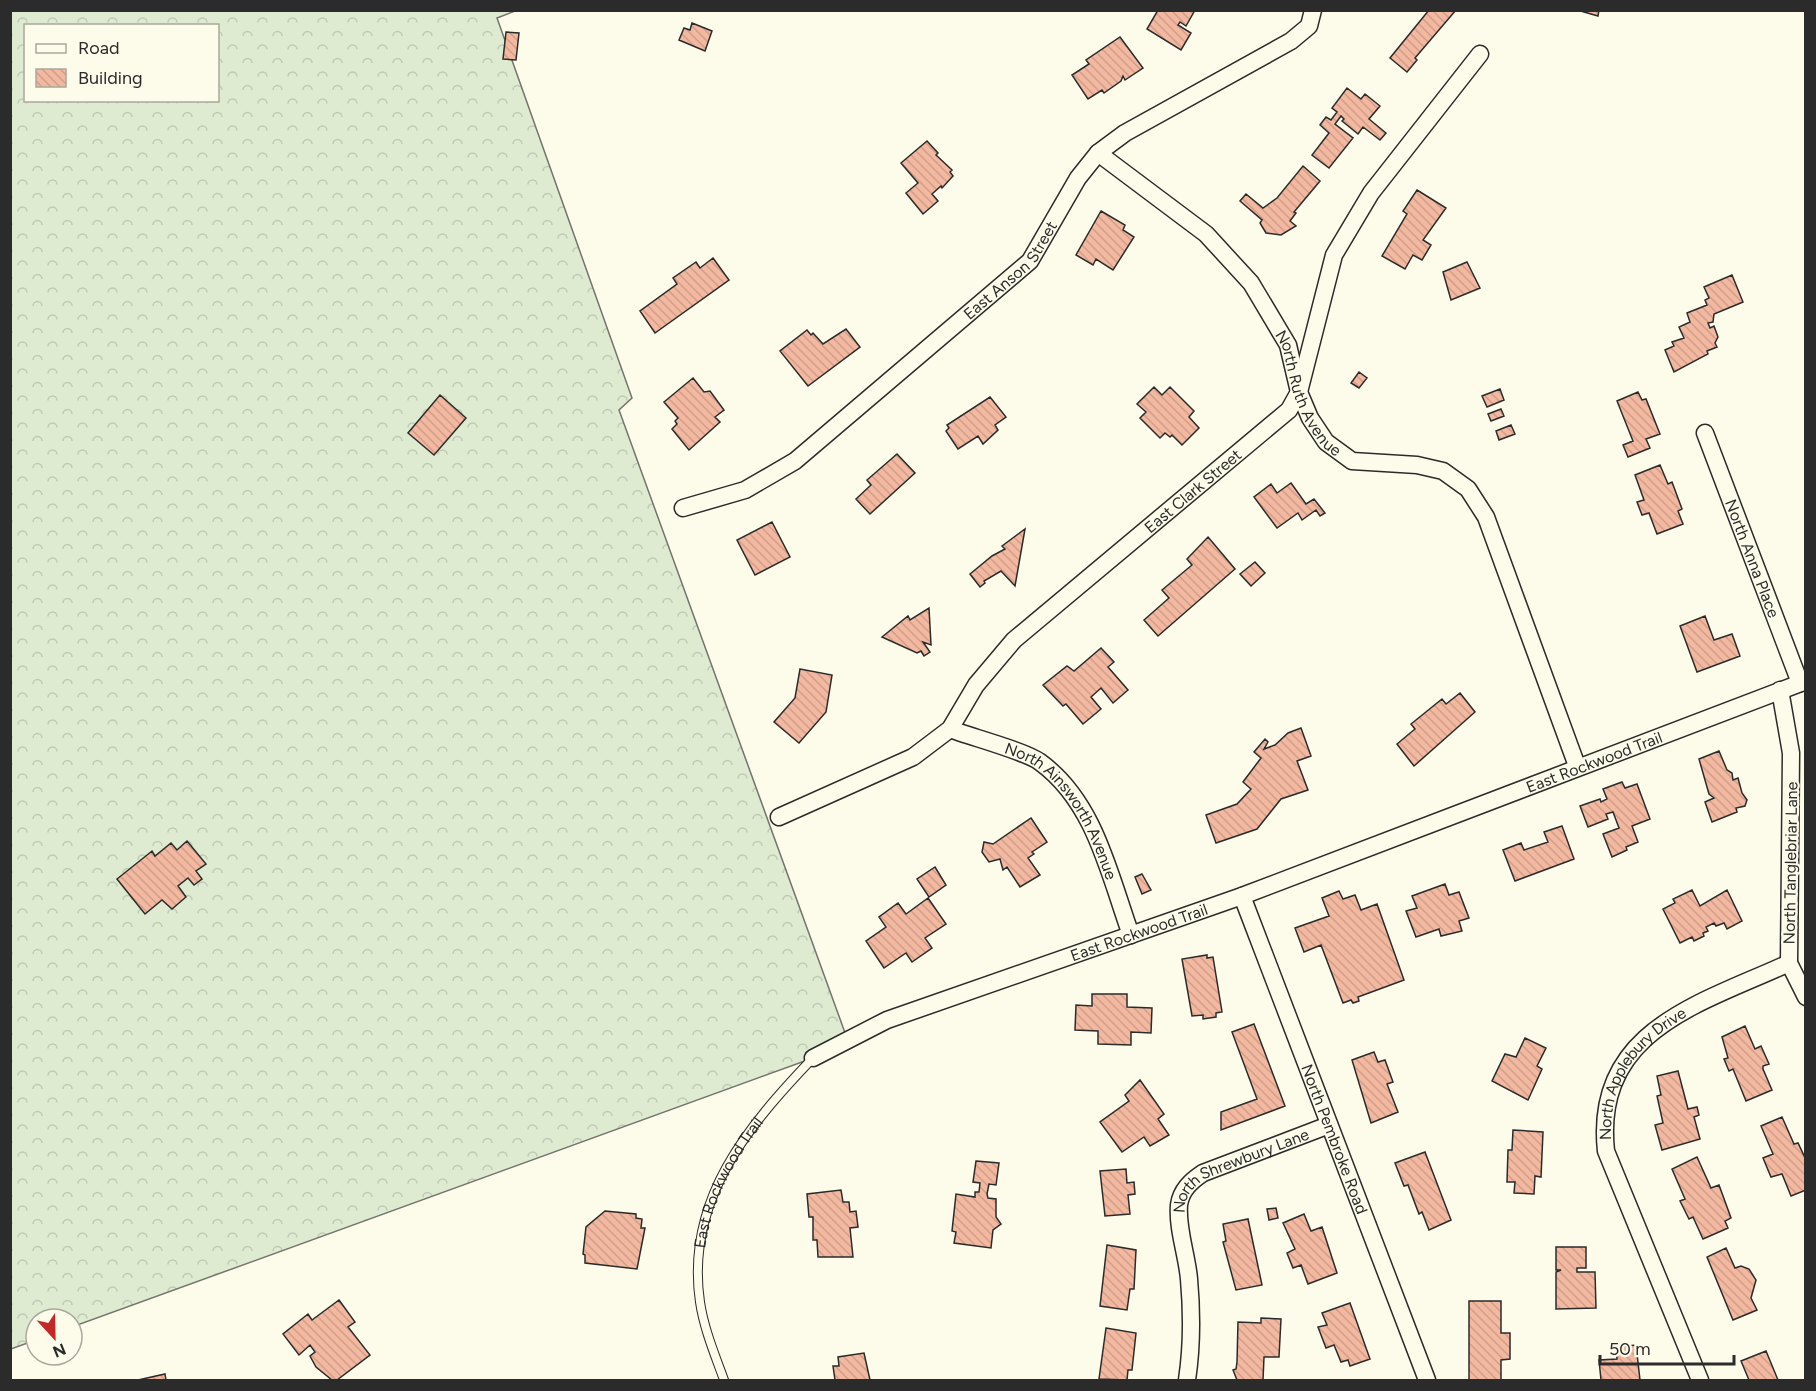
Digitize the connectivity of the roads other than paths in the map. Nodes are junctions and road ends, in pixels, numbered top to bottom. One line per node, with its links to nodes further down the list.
1 (1313, 10): 3 (street, East Anson Street)
2 (1480, 54): 4 (street, East Clark Street)
3 (1098, 153): 4 (street, North Ruth Avenue); 6 (street, East Anson Street)
4 (1299, 392): 9 (street, East Clark Street); 10 (street, North Ruth Avenue)
5 (1705, 433): 7 (street, North Anna Place)
6 (683, 508)
7 (1803, 682): 8 (street, East Rockwood Trail)
8 (1780, 690): 10 (street, East Rockwood Trail); 14 (street, North Tanglebriar Lane)
9 (950, 729): 11 (street, East Clark Street); 13 (street, North Ainsworth Avenue)
10 (1577, 766): 12 (street, East Rockwood Trail)
11 (779, 817)
12 (1242, 896): 13 (street, East Rockwood Trail); 17 (street, North Pembroke Road)
13 (1131, 935): 16 (street, East Rockwood Trail)
14 (1789, 963): 15 (street, North Tanglebriar Lane); 21 (street, North Applebury Drive)
15 (1806, 997)
16 (813, 1058): 18 (lane, East Rockwood Trail)
17 (1329, 1125): 19 (street, North Shrewbury Lane); 20 (street, North Pembroke Road)
18 (724, 1380)
19 (1187, 1380)
20 (1427, 1380)
21 (1700, 1380)

